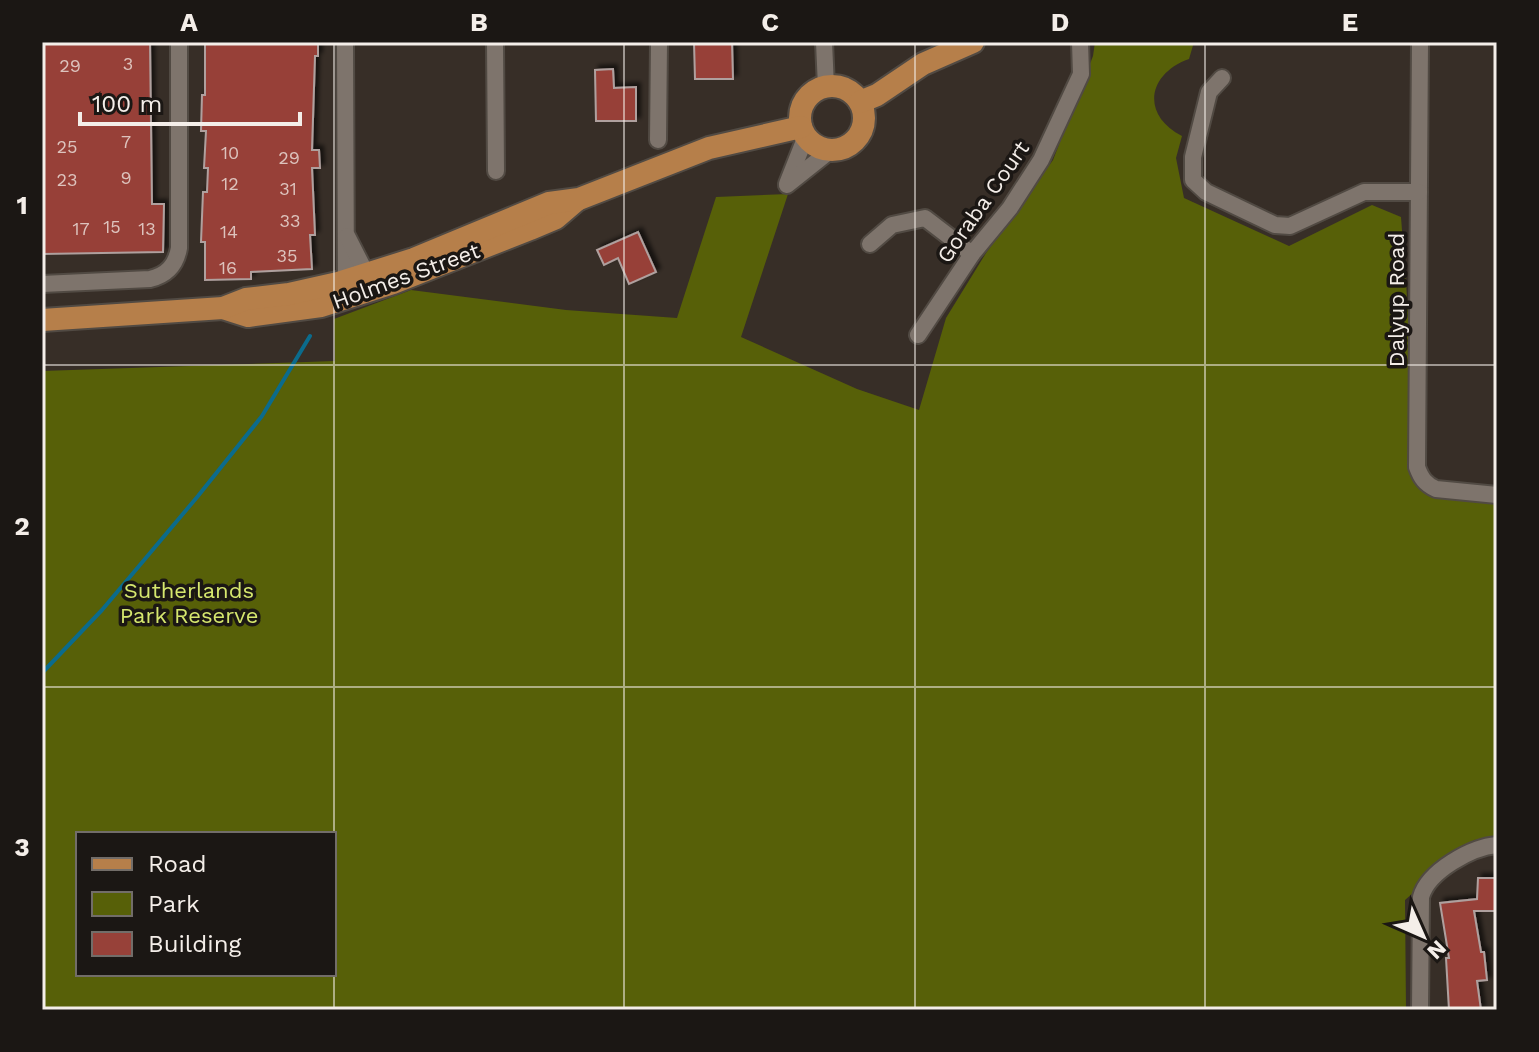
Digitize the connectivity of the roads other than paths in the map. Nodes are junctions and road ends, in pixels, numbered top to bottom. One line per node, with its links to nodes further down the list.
1 (179, 42): 21 (street)
2 (345, 42): 17 (street)
3 (495, 42): 15 (street)
4 (659, 42): 13 (street)
5 (824, 42): 10 (street)
6 (973, 42): 11 (main road)
7 (1080, 42): 19 (street, Goraba Court)
8 (1420, 42): 16 (street, Dalyup Road)
9 (1222, 78): 16 (street)
10 (826, 87): 11 (main road); 12 (main road)
11 (860, 102): 14 (main road)
12 (804, 132): 14 (main road); 14 (street); 20 (main road, Holmes Street)
13 (658, 140)
14 (831, 150)
15 (496, 171)
16 (1419, 192): 25 (street, Dalyup Road)
17 (347, 235): 20 (street); 22 (street)
18 (870, 244): 19 (street)
19 (972, 254): 24 (street, Goraba Court)
20 (370, 282): 22 (main road, Holmes Street)
21 (42, 284)
22 (346, 289): 23 (main road, Holmes Street)
23 (42, 320)
24 (918, 335)
25 (1497, 495)
26 (1497, 845): 27 (street)
27 (1420, 1010)

